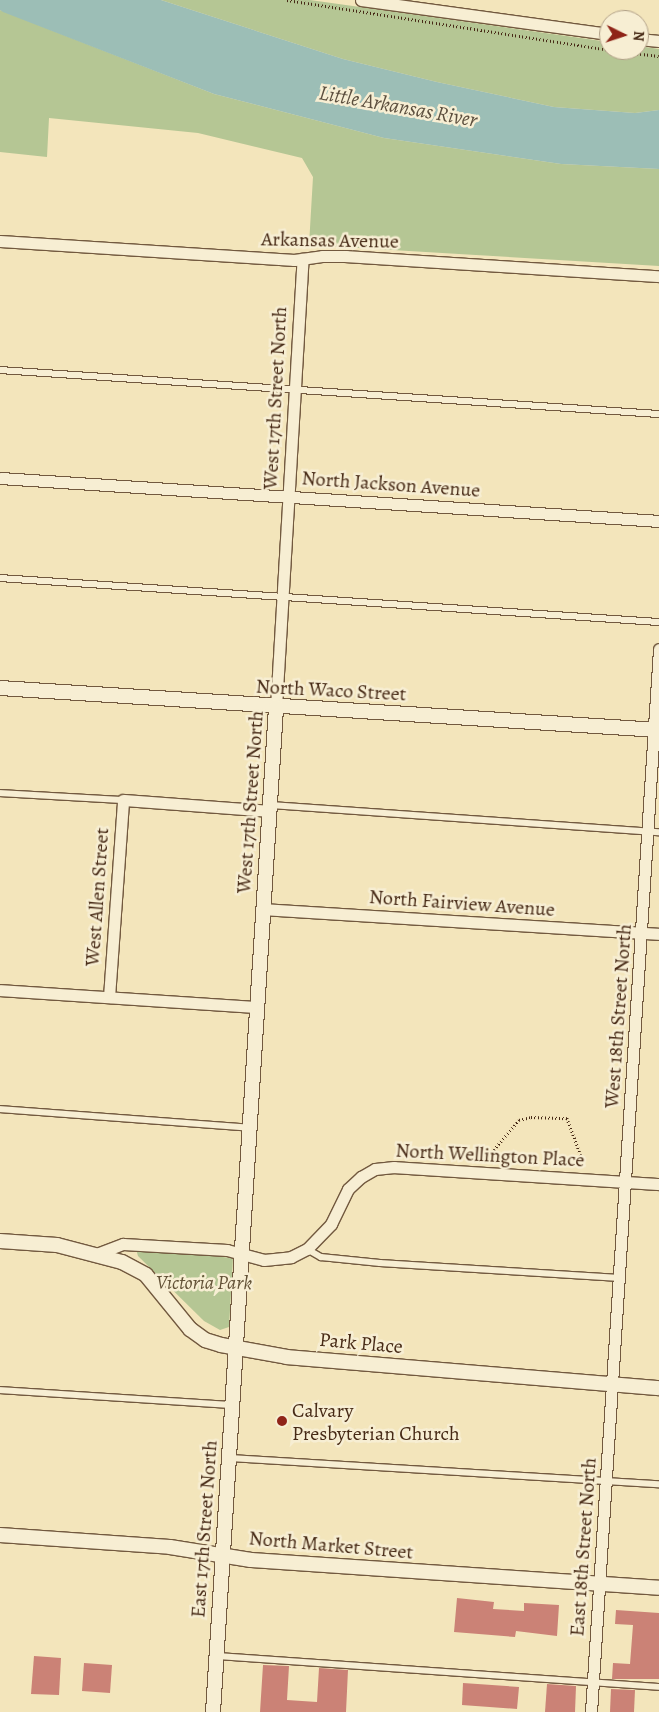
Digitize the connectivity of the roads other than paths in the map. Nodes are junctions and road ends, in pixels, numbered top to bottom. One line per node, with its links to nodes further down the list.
1 (361, 0): 2 (street)
2 (599, 33)
3 (0, 241): 4 (street, Arkansas Avenue)
4 (303, 259): 5 (street, Arkansas Avenue); 7 (street, West 17th Street North)
5 (659, 276)
6 (0, 370): 7 (lane)
7 (296, 390): 8 (lane); 10 (street, West 17th Street North)
8 (659, 414)
9 (0, 478): 10 (street, North Jackson Avenue)
10 (289, 496): 11 (street, North Jackson Avenue); 13 (street, West 17th Street North)
11 (659, 520)
12 (0, 578): 13 (lane)
13 (283, 597): 14 (lane); 17 (street, West 17th Street North)
14 (659, 622)
15 (659, 649): 18 (street, West 18th Street North)
16 (0, 688): 17 (street, North Waco Street)
17 (276, 707): 18 (street, North Waco Street); 21 (street, West 17th Street North)
18 (657, 730): 22 (street, West 18th Street North)
19 (0, 793): 20 (lane)
20 (122, 800): 21 (street); 27 (street, West Allen Street)
21 (270, 808): 22 (lane); 23 (street, West 17th Street North)
22 (653, 831): 24 (street, West 18th Street North)
23 (263, 909): 24 (street, North Fairview Avenue); 28 (street, West 17th Street North)
24 (642, 933): 25 (street, North Fairview Avenue); 31 (street, West 18th Street North)
25 (659, 934)
26 (0, 990): 27 (street)
27 (109, 998): 28 (street)
28 (257, 1007): 30 (street, West 17th Street North)
29 (0, 1108): 30 (lane)
30 (250, 1128): 36 (street, West 17th Street North)
31 (626, 1182): 32 (street, North Wellington Place); 34 (street, North Wellington Place); 37 (street, West 18th Street North)
32 (659, 1184)
33 (0, 1241): 35 (street, Park Place)
34 (307, 1249): 36 (street, North Wellington Place); 37 (lane)
35 (94, 1255): 36 (street); 38 (street, Park Place)
36 (241, 1256): 38 (street, West 17th Street North)
37 (620, 1278): 39 (street, West 18th Street North)
38 (236, 1348): 39 (street, Park Place); 42 (street, East 17th Street North)
39 (614, 1385): 40 (street, Park Place); 44 (street, East 18th Street North)
40 (659, 1388)
41 (0, 1390): 42 (lane)
42 (232, 1405): 43 (street, East 17th Street North)
43 (229, 1458): 44 (lane); 47 (street, East 17th Street North)
44 (607, 1481): 45 (lane); 48 (street, East 18th Street North)
45 (659, 1484)
46 (0, 1535): 47 (street, North Market Street)
47 (222, 1556): 48 (street, North Market Street); 50 (street, East 17th Street North)
48 (599, 1585): 49 (street, North Market Street); 51 (street, East 18th Street North)
49 (659, 1588)
50 (216, 1656): 51 (lane); 53 (street, East 17th Street North)
51 (593, 1682): 52 (lane); 54 (street, East 18th Street North)
52 (659, 1687)
53 (213, 1712)
54 (591, 1712)

